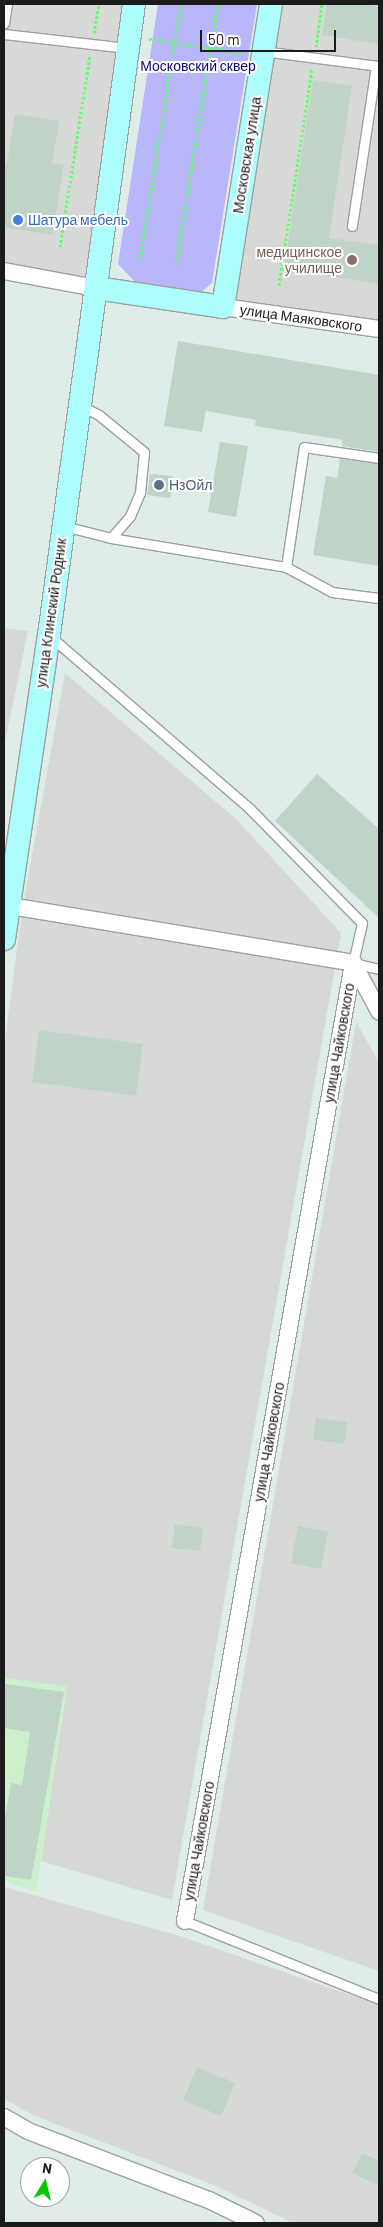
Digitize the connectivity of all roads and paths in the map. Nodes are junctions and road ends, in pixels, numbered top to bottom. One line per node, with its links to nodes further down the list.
1 (7, 4): 8 (lane)
2 (98, 4): 11 (path)
3 (134, 4): 10 (main road)
4 (181, 4): 12 (path)
5 (218, 4): 13 (path)
6 (271, 4): 14 (main road, Московская улица)
7 (322, 4): 15 (path)
8 (4, 23)
9 (4, 34): 11 (lane)
10 (128, 42): 11 (lane); 12 (path); 23 (main road)
11 (92, 43): 18 (path)
12 (174, 43): 13 (path); 19 (path)
13 (211, 48): 14 (path); 20 (path)
14 (263, 54): 15 (lane); 24 (main road, Московская улица)
15 (314, 59): 16 (lane); 22 (path)
16 (378, 66): 17 (lane)
17 (352, 226)
18 (60, 247)
19 (140, 259)
20 (176, 264)
21 (4, 271): 23 (street)
22 (279, 284)
23 (96, 288): 24 (main road); 26 (main road, улица Клинский Родник)
24 (223, 307): 25 (street, улица Маяковского)
25 (379, 329)
26 (80, 405): 28 (main road, улица Клинский Родник); 29 (lane)
27 (379, 458): 30 (lane)
28 (64, 526): 29 (lane); 32 (main road, улица Клинский Родник)
29 (111, 538): 30 (lane)
30 (286, 567): 31 (lane)
31 (379, 598)
32 (49, 635): 33 (main road, улица Клинский Родник); 35 (lane)
33 (6, 906): 34 (main road, улица Клинский Родник); 35 (street)
34 (4, 939)
35 (353, 963): 36 (lane); 37 (street); 38 (street, улица Чайковского)
36 (379, 969)
37 (379, 1011)
38 (185, 1921): 39 (lane)
39 (379, 1999)
40 (4, 2117): 41 (street)
41 (256, 2223)

